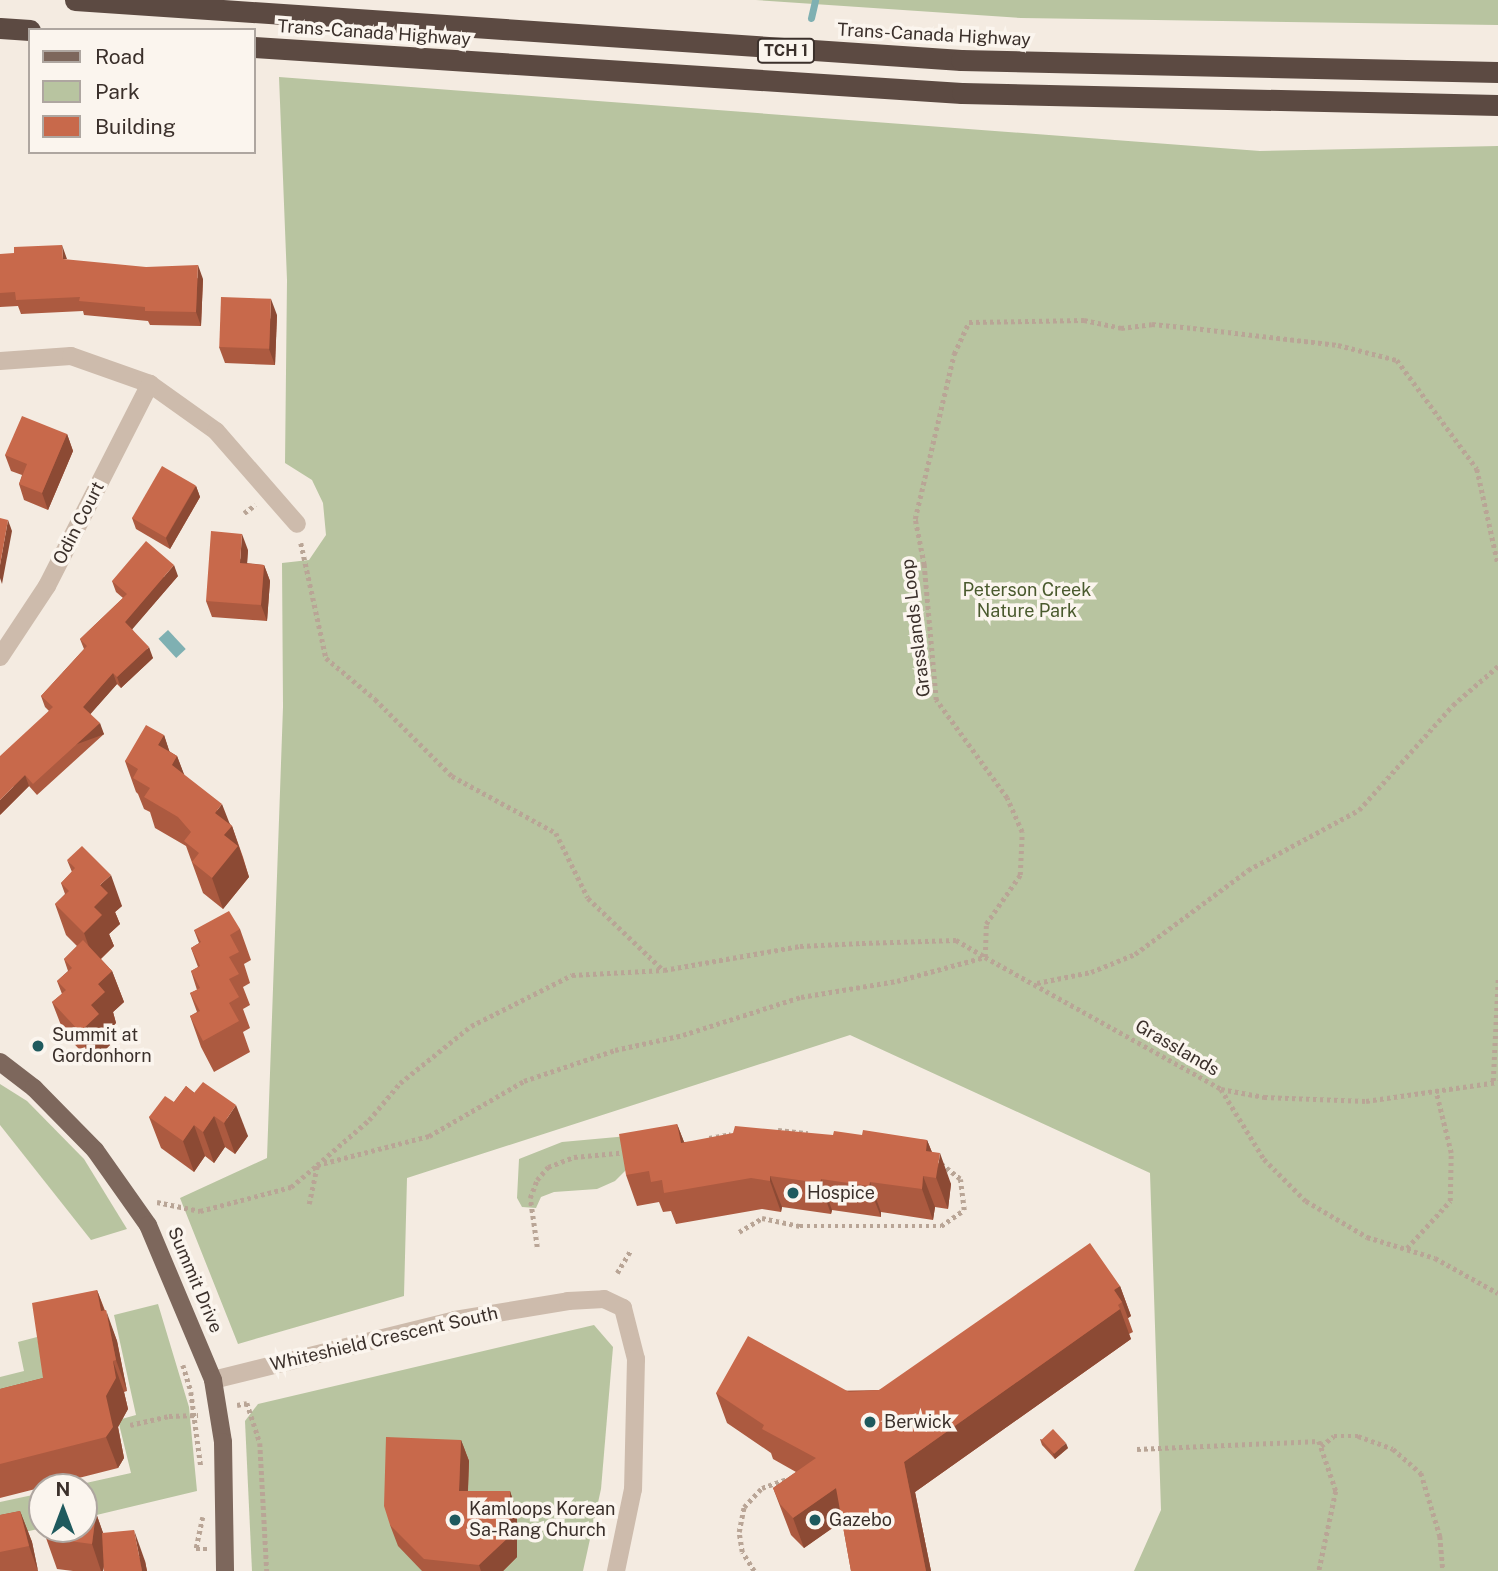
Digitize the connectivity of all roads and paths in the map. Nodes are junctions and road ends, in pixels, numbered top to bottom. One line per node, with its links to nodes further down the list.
1 (75, 0): 5 (highway, Trans-Canada Highway / TCH 1)
2 (0, 28): 3 (highway)
3 (28, 30)
4 (256, 47): 6 (highway, Trans-Canada Highway / TCH 1)
5 (1498, 72)
6 (1498, 105)
7 (0, 361): 8 (street)
8 (150, 384): 9 (street); 11 (street, Odin Court)
9 (297, 524): 14 (path)
10 (1498, 564): 13 (path, Grasslands Loop)
11 (0, 657)
12 (1498, 666): 16 (path)
13 (985, 957): 14 (path); 16 (path, Grasslands); 27 (path)
14 (664, 971): 27 (path)
15 (1498, 977): 18 (path)
16 (1036, 983): 19 (path, Grasslands)
17 (0, 1062): 37 (main road, Summit Drive)
18 (1496, 1082): 20 (path, Grasslands)
19 (1221, 1089): 20 (path, Grasslands); 32 (path)
20 (1436, 1092): 32 (path)
21 (764, 1130): 23 (path)
22 (738, 1133): 24 (path)
23 (812, 1133)
24 (703, 1139)
25 (642, 1150): 31 (path)
26 (938, 1162): 30 (path)
27 (317, 1166): 28 (path); 29 (path)
28 (156, 1202)
29 (309, 1204)
30 (739, 1232)
31 (537, 1247)
32 (1406, 1249): 35 (path)
33 (631, 1250): 34 (path)
34 (617, 1273)
35 (1498, 1293)
36 (180, 1357): 39 (path)
37 (213, 1380): 47 (main road, Summit Drive); 49 (street, Whiteshield Crescent South)
38 (247, 1403): 48 (path)
39 (195, 1416): 40 (path); 43 (path)
40 (130, 1425)
41 (1321, 1446): 42 (path); 51 (path); 52 (path)
42 (1137, 1449)
43 (203, 1480)
44 (800, 1480): 50 (path)
45 (203, 1504): 46 (path)
46 (196, 1549)
47 (225, 1571)
48 (267, 1571)
49 (616, 1571)
50 (754, 1571)
51 (1319, 1571)
52 (1443, 1571)

